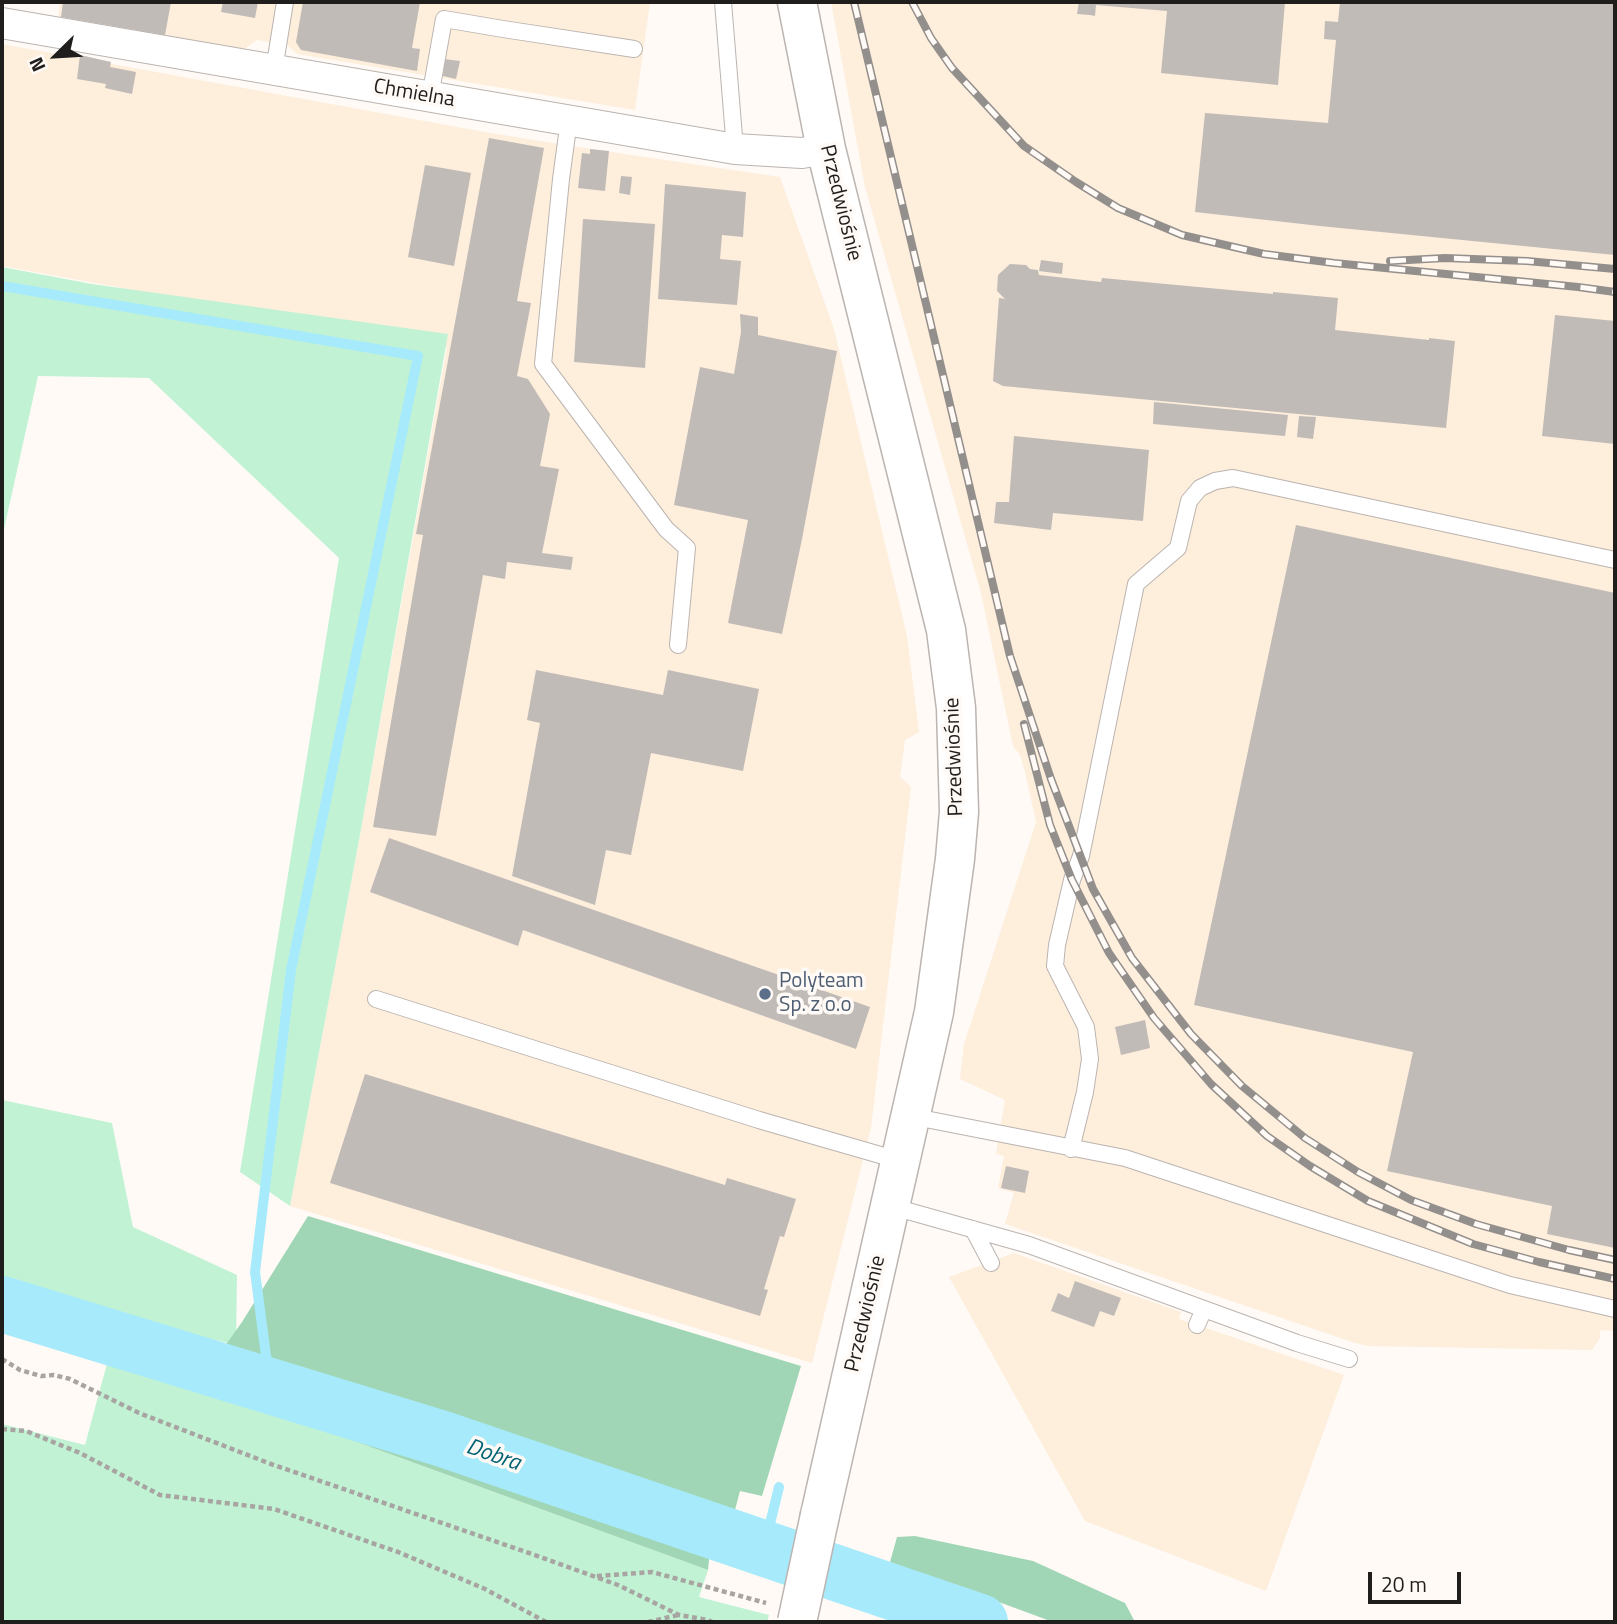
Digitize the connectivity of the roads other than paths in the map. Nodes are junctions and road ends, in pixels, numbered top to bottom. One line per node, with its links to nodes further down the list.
1 (285, 2): 6 (lane)
2 (723, 2): 9 (lane)
3 (797, 2): 10 (street, Przedwiośnie)
4 (2, 23): 6 (street, Chmielna)
5 (634, 48): 7 (lane)
6 (274, 70): 7 (street, Chmielna)
7 (430, 97): 8 (street, Chmielna)
8 (569, 120): 9 (street, Chmielna); 12 (lane)
9 (734, 149): 10 (street, Chmielna)
10 (826, 149): 14 (street, Przedwiośnie)
11 (1615, 560): 15 (lane)
12 (678, 645)
13 (376, 999): 16 (lane)
14 (910, 1116): 15 (lane); 16 (street, Przedwiośnie)
15 (1071, 1149): 20 (lane)
16 (901, 1161): 17 (street, Przedwiośnie)
17 (890, 1206): 18 (lane); 24 (street, Przedwiośnie, bridge)
18 (973, 1229): 19 (lane); 21 (lane)
19 (991, 1262)
20 (1615, 1308)
21 (1204, 1309): 22 (lane); 23 (lane)
22 (1197, 1325)
23 (1349, 1359)
24 (784, 1613)

